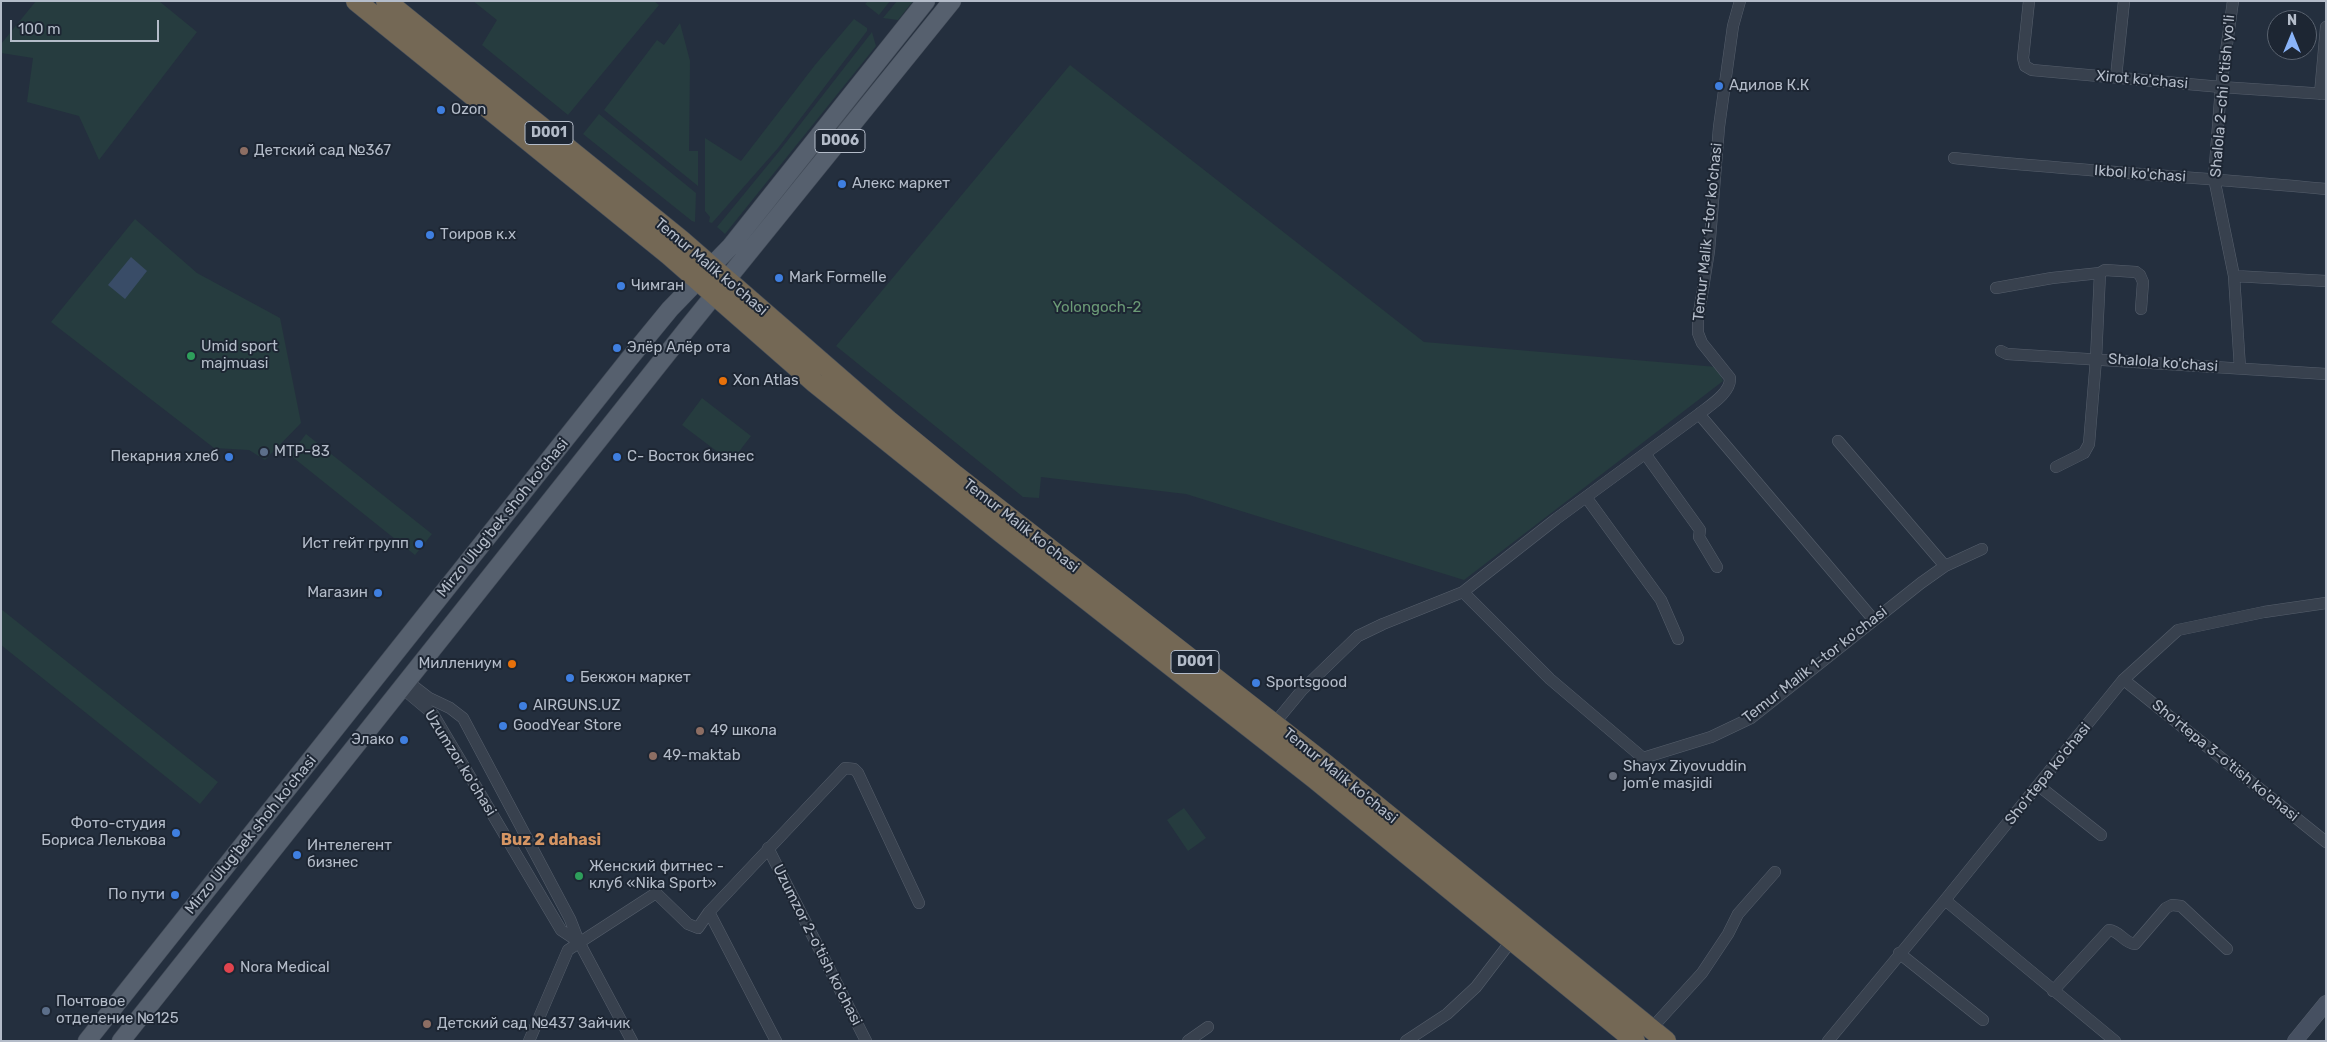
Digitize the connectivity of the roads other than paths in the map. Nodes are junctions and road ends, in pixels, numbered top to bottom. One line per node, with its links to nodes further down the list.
1 (356, 1): 18 (highway, Temur Malik ko'chasi / D001)
2 (386, 1): 18 (highway, Temur Malik ko'chasi / D001)
3 (926, 1): 13 (main road, Mirzo Ulug'bek shoh ko'chasi / D006)
4 (952, 1): 14 (main road, Mirzo Ulug'bek shoh ko'chasi / D006)
5 (1740, 1): 29 (street, Temur Malik 1-tor ko'chasi)
6 (2029, 1): 10 (street, Xirot ko'chasi)
7 (2124, 1): 10 (street)
8 (2233, 1): 11 (street, Shalola 2-chi o'tish yo'li)
9 (2326, 27): 12 (street)
10 (2116, 77): 11 (street, Xirot ko'chasi)
11 (2221, 87): 12 (street, Xirot ko'chasi); 16 (street, Shalola 2-chi o'tish yo'li)
12 (2323, 94)
13 (832, 120): 14 (main road); 18 (main road, Mirzo Ulug'bek shoh ko'chasi / D006)
14 (847, 132): 22 (main road, Mirzo Ulug'bek shoh ko'chasi / D006)
15 (1954, 158): 16 (street, Ikbol ko'chasi)
16 (2214, 178): 17 (street, Ikbol ko'chasi); 20 (street, Shalola 2-chi o'tish yo'li)
17 (2326, 189)
18 (704, 273): 22 (highway, Temur Malik ko'chasi / D001); 33 (main road, Mirzo Ulug'bek shoh ko'chasi)
19 (2100, 273): 23 (street); 24 (street); 26 (street)
20 (2234, 276): 21 (street); 27 (street, Shalola 2-chi o'tish yo'li)
21 (2326, 281)
22 (721, 288): 35 (main road, Mirzo Ulug'bek shoh ko'chasi); 47 (highway, Temur Malik ko'chasi / D001); 58 (highway, Temur Malik ko'chasi / D001)
23 (1996, 288)
24 (2141, 309)
25 (2002, 351): 26 (street, Shalola ko'chasi)
26 (2096, 359): 27 (street, Shalola ko'chasi); 32 (street)
27 (2240, 368): 28 (street, Shalola ko'chasi)
28 (2326, 374)
29 (1700, 414): 31 (street, Temur Malik 1-tor ko'chasi); 43 (street)
30 (1838, 441): 38 (street)
31 (1646, 455): 34 (street, Temur Malik 1-tor ko'chasi); 39 (street)
32 (2056, 467)
33 (531, 483): 35 (main road); 37 (main road, Mirzo Ulug'bek shoh ko'chasi)
34 (1586, 497): 41 (street, Temur Malik 1-tor ko'chasi); 44 (street)
35 (552, 500): 40 (main road, Mirzo Ulug'bek shoh ko'chasi)
36 (1982, 549): 38 (street, Temur Malik 1-tor ko'chasi)
37 (465, 566): 40 (main road); 48 (main road, Mirzo Ulug'bek shoh ko'chasi)
38 (1945, 566): 43 (street, Temur Malik 1-tor ko'chasi)
39 (1717, 567)
40 (486, 583): 46 (main road, Mirzo Ulug'bek shoh ko'chasi)
41 (1463, 592): 43 (street, Temur Malik 1-tor ko'chasi); 47 (street, Temur Malik 1-tor ko'chasi)
42 (2325, 604): 45 (street, Sho'rtepa ko'chasi)
43 (1873, 619)
44 (1678, 639)
45 (2124, 680): 49 (street, Sho'rtepa ko'chasi); 52 (street, Sho'rtepa 3-o'tish ko'chasi)
46 (404, 684): 50 (main road, Mirzo Ulug'bek shoh ko'chasi); 59 (street, Uzumzor ko'chasi); 59 (street, Uzumzor ko'chasi)
47 (1274, 724): 67 (highway, Temur Malik ko'chasi / D001)
48 (300, 774): 50 (main road); 68 (main road, Mirzo Ulug'bek shoh ko'chasi)
49 (2039, 786): 51 (street); 55 (street, Sho'rtepa ko'chasi)
50 (320, 790): 69 (main road, Mirzo Ulug'bek shoh ko'chasi)
51 (2101, 835)
52 (2326, 842)
53 (768, 848): 56 (street); 57 (street); 73 (street, Uzumzor 2-o'tish ko'chasi)
54 (1775, 872): 67 (street)
55 (1945, 900): 61 (street, Sho'rtepa ko'chasi); 62 (street)
56 (919, 903)
57 (709, 912): 59 (street); 72 (street)
58 (1512, 940): 75 (street); 76 (highway, Temur Malik ko'chasi / D001)
59 (579, 942): 70 (street); 71 (street, Uzumzor ko'chasi)
60 (2227, 949): 62 (street)
61 (1899, 954): 64 (street); 77 (street, Sho'rtepa ko'chasi)
62 (2053, 991): 78 (street)
63 (2326, 1003): 79 (main road)
64 (1983, 1020)
65 (2326, 1020): 80 (main road)
66 (1208, 1026): 74 (street)
67 (1658, 1035)
68 (87, 1041)
69 (121, 1041)
70 (529, 1041)
71 (632, 1041)
72 (776, 1041)
73 (866, 1041)
74 (1188, 1041)
75 (1406, 1041)
76 (1635, 1041)
77 (1828, 1041)
78 (2115, 1041)
79 (2295, 1041)
80 (2309, 1041)

